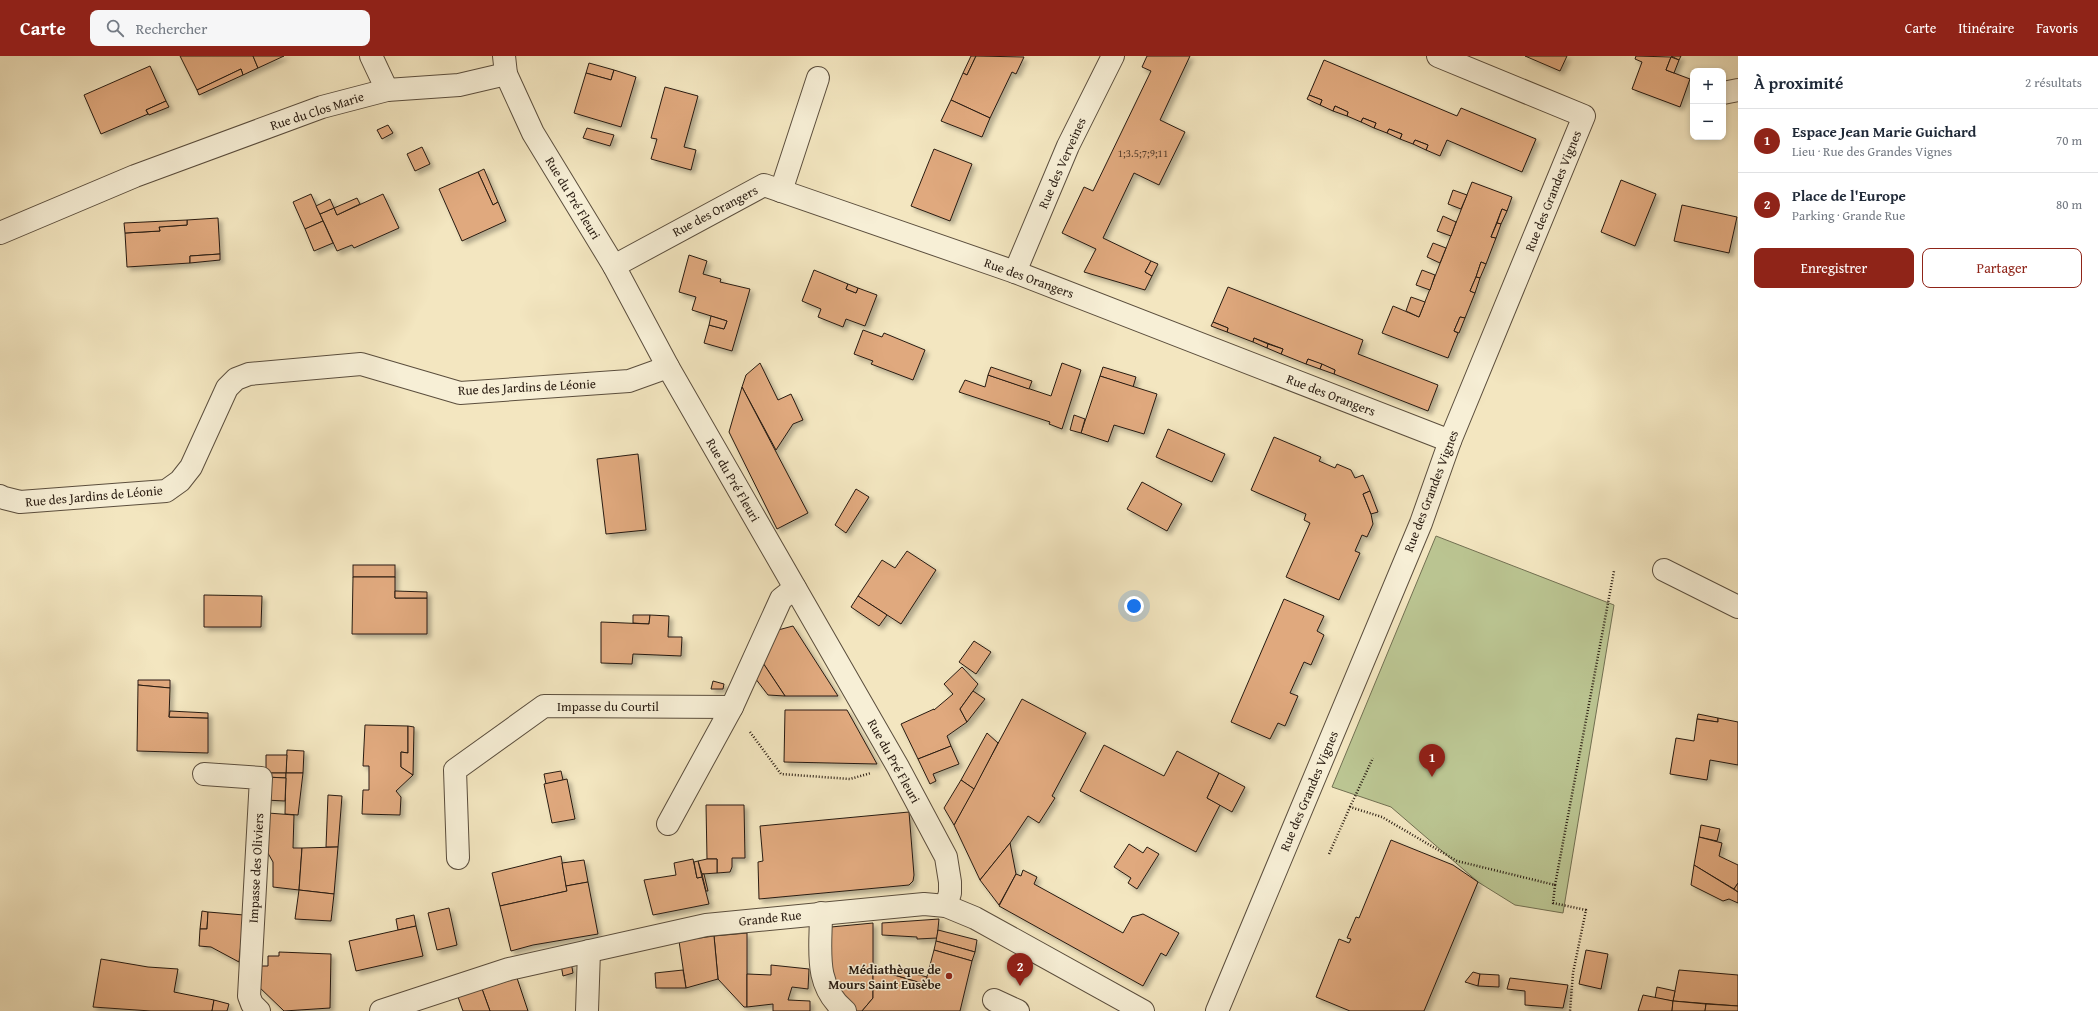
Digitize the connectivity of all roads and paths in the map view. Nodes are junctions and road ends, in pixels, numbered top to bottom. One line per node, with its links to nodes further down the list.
1 (371, 56): 6 (street)
2 (1113, 56): 12 (street, Rue des Verveines)
3 (1438, 56): 14 (street, Rue des Grandes Vignes)
4 (505, 65): 6 (street, Rue du Clos Marie); 11 (street, Rue du Pré Fleuri)
5 (818, 78): 9 (street)
6 (387, 90): 10 (street, Rue du Clos Marie)
7 (1738, 90): 8 (street)
8 (1726, 92)
9 (781, 191): 11 (street, Rue des Orangers); 12 (street, Rue des Orangers)
10 (0, 233)
11 (614, 266): 13 (street, Rue du Pré Fleuri)
12 (1015, 272): 14 (street, Rue des Orangers)
13 (668, 367): 15 (street, Rue des Jardins de Léonie); 18 (street, Rue du Pré Fleuri)
14 (1450, 441): 39 (street, Rue des Grandes Vignes)
15 (0, 496)
16 (1664, 570): 19 (street)
17 (1614, 571): 28 (path)
18 (795, 588): 20 (street); 22 (street, Rue du Pré Fleuri)
19 (1738, 607)
20 (732, 707): 22 (path); 25 (street); 27 (street, Impasse du Courtil)
21 (1373, 758): 24 (path)
22 (898, 767): 29 (street, Rue du Pré Fleuri)
23 (204, 774): 34 (street, Impasse des Oliviers)
24 (1350, 807): 26 (path); 28 (path)
25 (668, 824)
26 (1329, 854)
27 (458, 858)
28 (1555, 885): 40 (path)
29 (946, 906): 30 (street, Grande Rue); 33 (street, Grande Rue)
30 (821, 913): 31 (street, Grande Rue); 37 (street)
31 (589, 951): 35 (street, Grande Rue); 36 (street)
32 (994, 1000): 38 (street)
33 (1139, 1010)
34 (259, 1011)
35 (381, 1011)
36 (587, 1011)
37 (845, 1011)
38 (1018, 1011)
39 (1217, 1011)
40 (1570, 1011)

